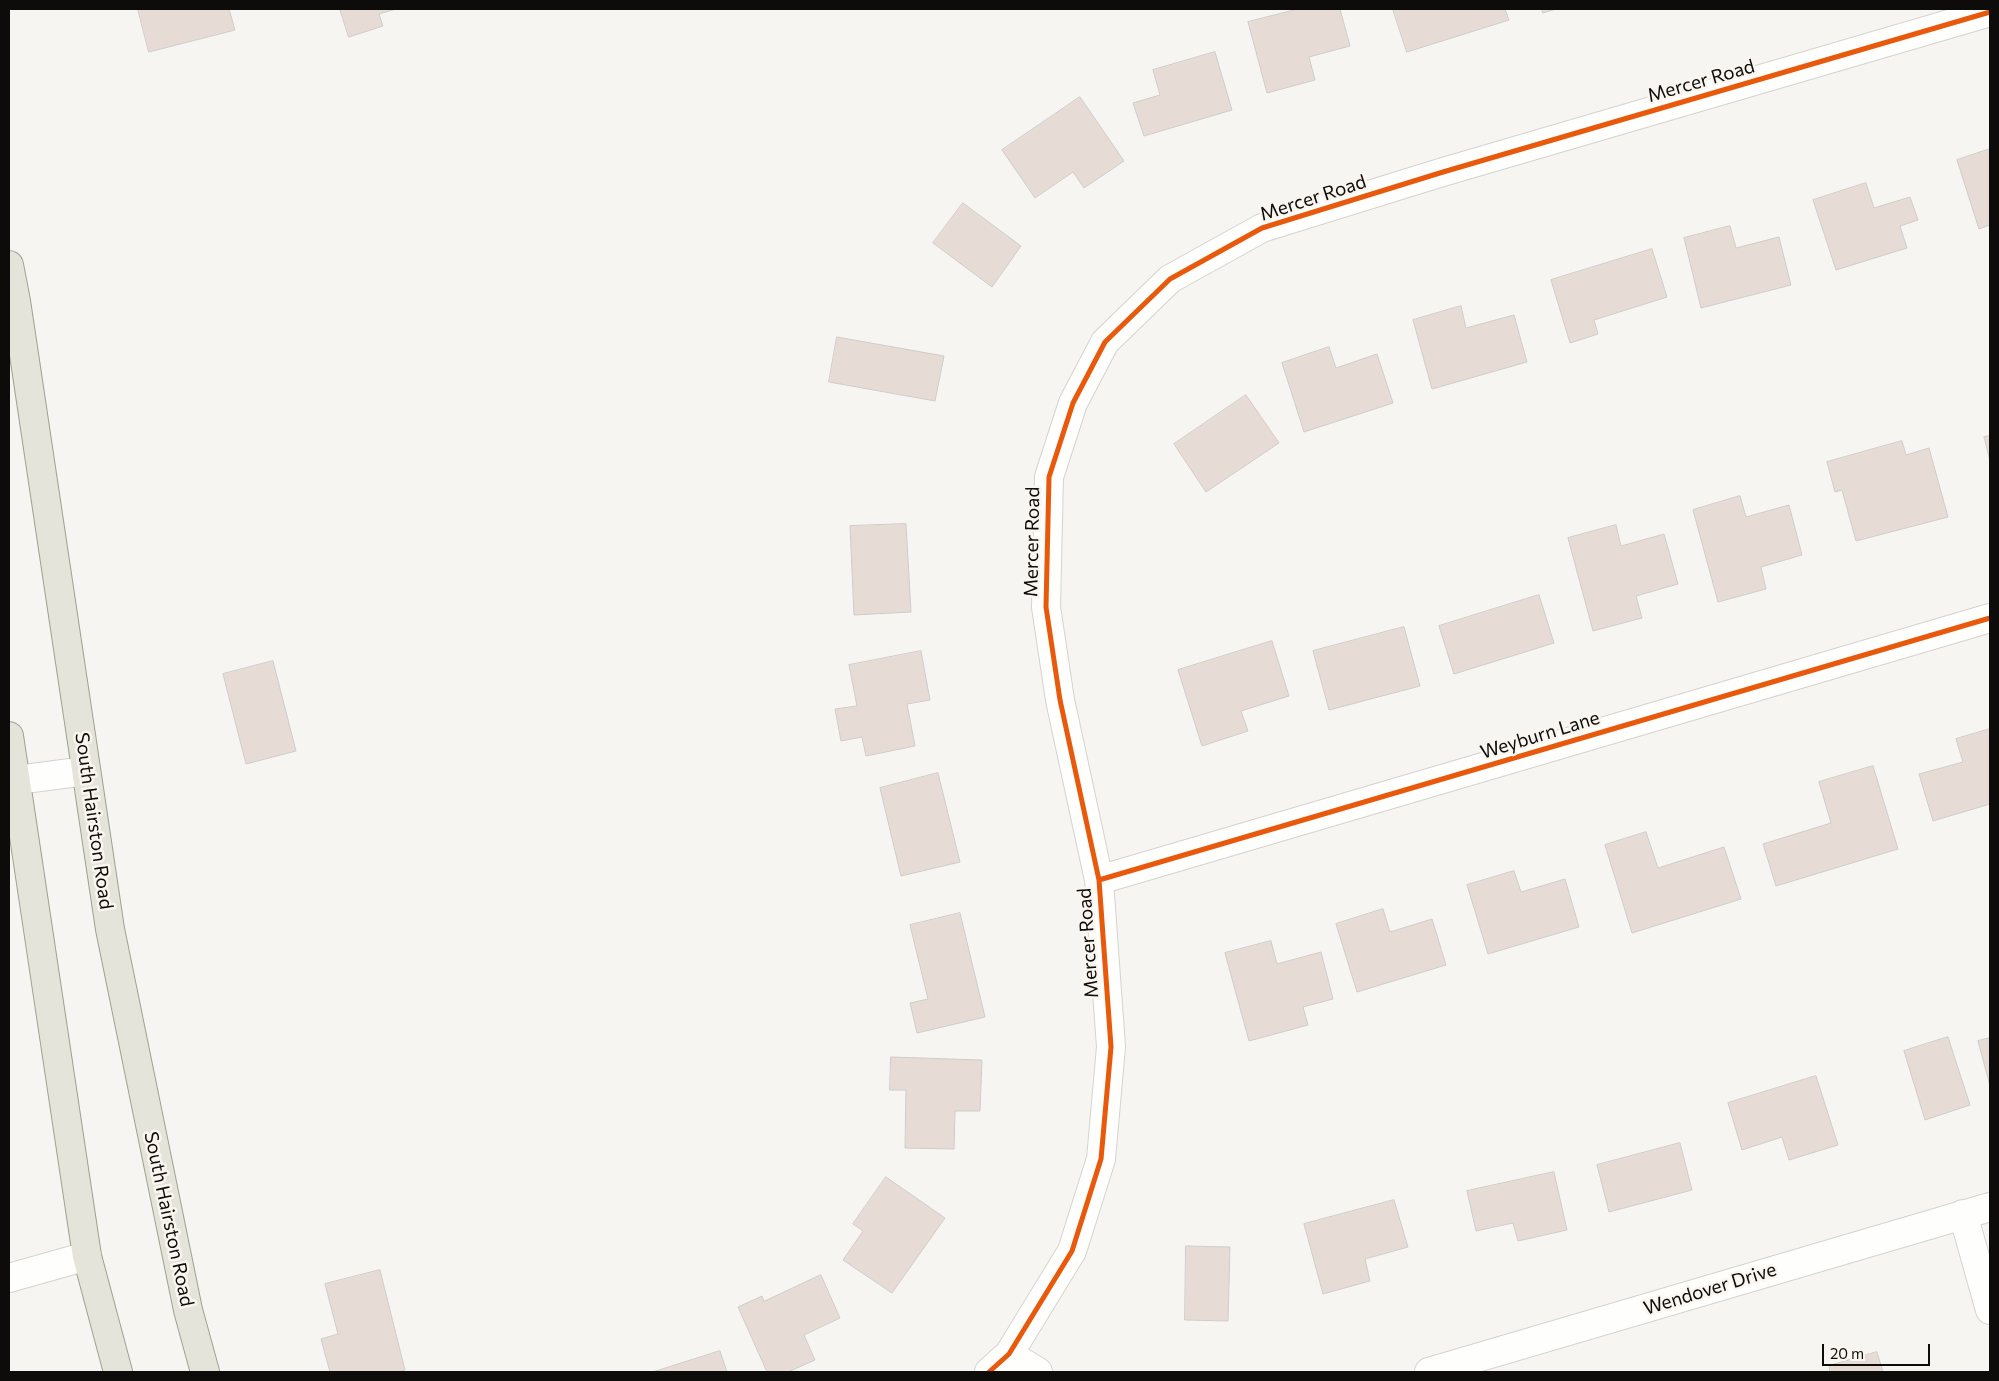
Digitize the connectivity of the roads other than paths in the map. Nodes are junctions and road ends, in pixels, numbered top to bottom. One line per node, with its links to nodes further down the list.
1 (1990, 12): 7 (street, Mercer Road)
2 (9, 265): 5 (main road, South Hairston Road)
3 (1990, 618): 7 (street, Weyburn Lane)
4 (9, 736): 6 (main road)
5 (86, 772): 6 (street); 16 (main road, South Hairston Road)
6 (12, 780): 10 (main road)
7 (1099, 880): 13 (street, Mercer Road)
8 (1990, 1207): 9 (street, Wendover Drive)
9 (1963, 1214): 12 (street); 14 (street, Wendover Drive)
10 (87, 1256): 11 (street); 15 (main road)
11 (9, 1278)
12 (1990, 1310)
13 (1009, 1354): 17 (street, Mercer Road); 18 (street)
14 (1474, 1366): 19 (street, Wendover Drive)
15 (118, 1372)
16 (205, 1372)
17 (989, 1372)
18 (1038, 1372)
19 (1429, 1372)

